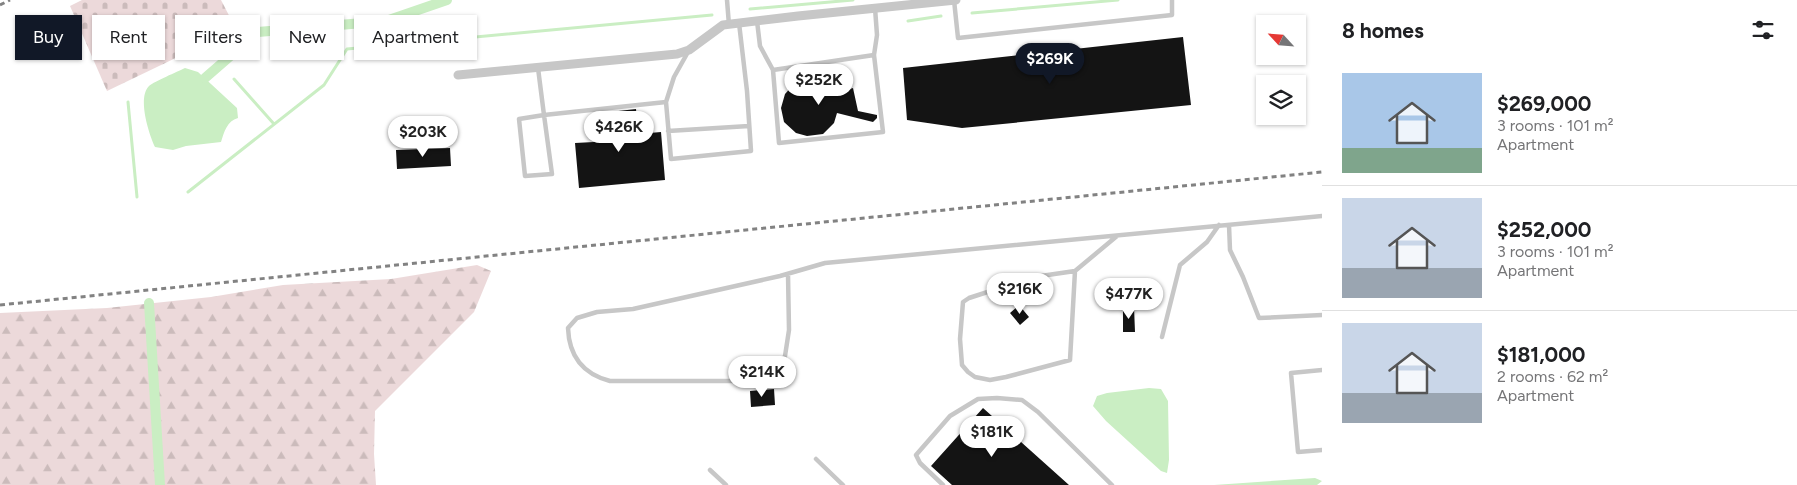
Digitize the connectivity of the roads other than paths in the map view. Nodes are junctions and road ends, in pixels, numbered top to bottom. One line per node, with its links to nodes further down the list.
1 (727, 0): 6 (lane)
2 (951, 0): 3 (lane); 4 (street)
3 (1172, 0)
4 (876, 8): 5 (street); 8 (lane)
5 (757, 21): 6 (street); 10 (lane)
6 (734, 24): 7 (street); 14 (lane)
7 (689, 50): 9 (street); 12 (lane)
8 (874, 55): 10 (lane); 10 (lane)
9 (538, 68): 11 (street); 13 (lane)
10 (772, 70)
11 (458, 76)
12 (666, 102): 13 (lane); 15 (lane)
13 (544, 116): 13 (lane)
14 (749, 126): 15 (lane); 15 (lane)
15 (668, 131)
16 (1322, 216): 17 (lane)
17 (1228, 225): 18 (lane); 22 (lane)
18 (1219, 226): 19 (lane); 23 (lane)
19 (1118, 235): 20 (lane); 21 (lane)
20 (1075, 271): 20 (lane)
21 (788, 274): 21 (lane)
22 (1322, 315)
23 (1162, 337)
24 (1322, 370): 25 (lane)
25 (1322, 450)
26 (816, 459): 29 (lane)
27 (710, 470): 28 (lane)
28 (726, 485)
29 (843, 485)
30 (944, 485): 31 (lane)
31 (1112, 485)

